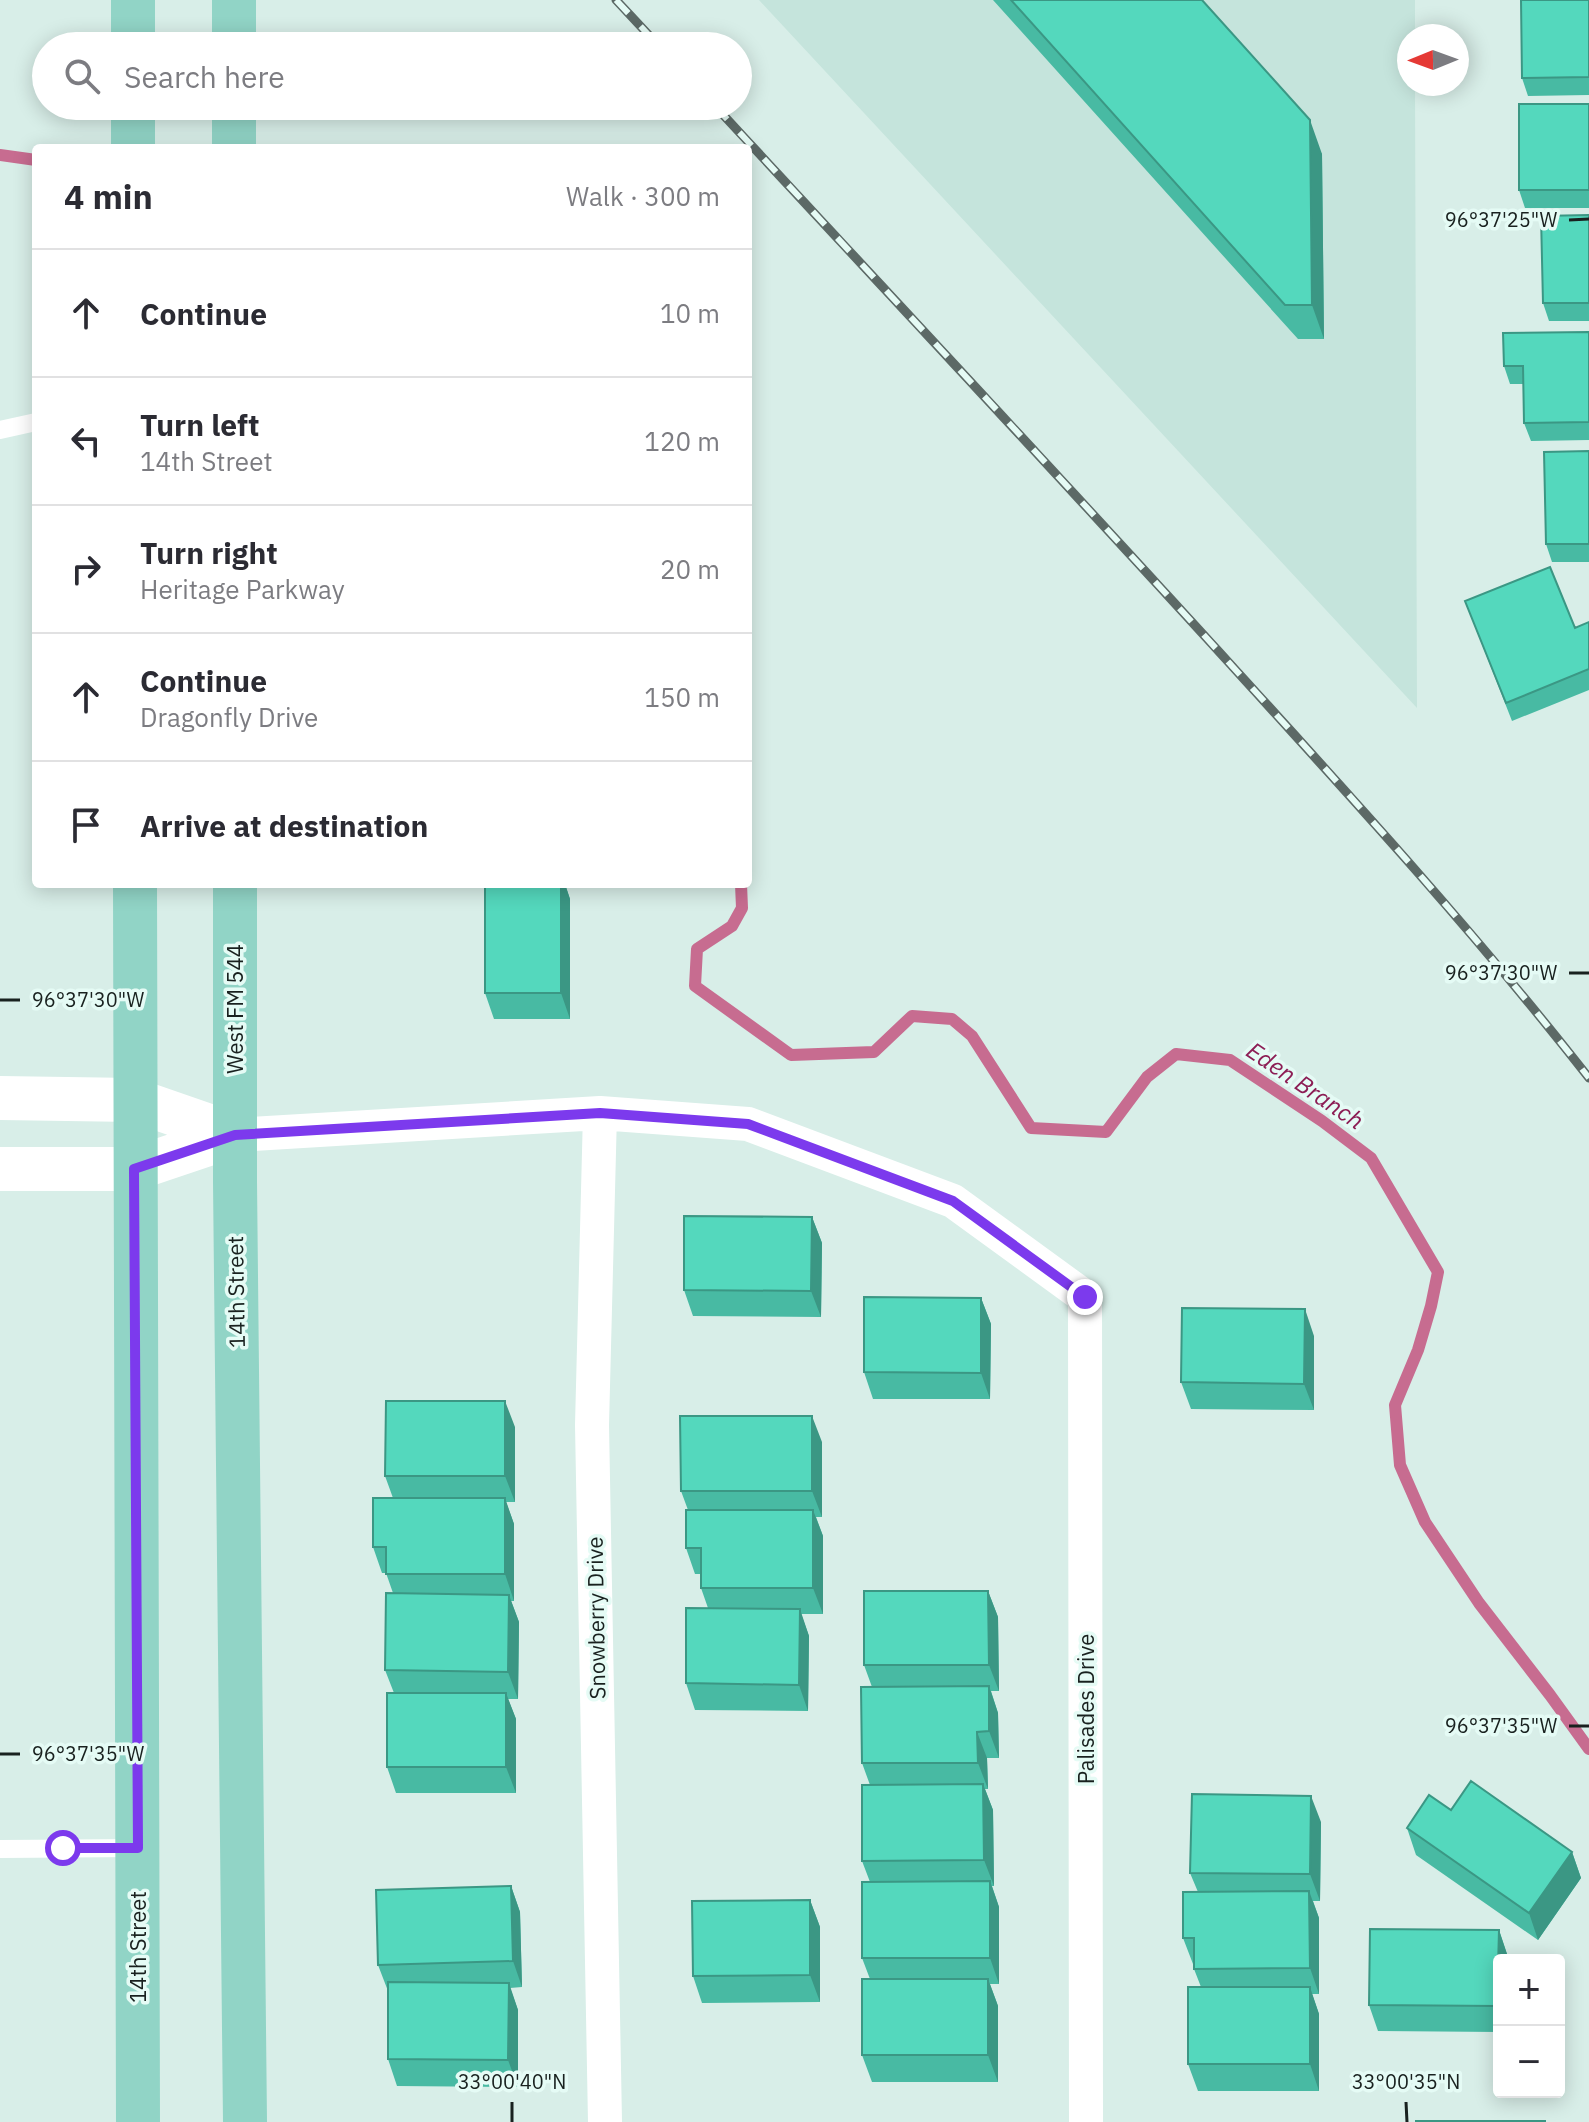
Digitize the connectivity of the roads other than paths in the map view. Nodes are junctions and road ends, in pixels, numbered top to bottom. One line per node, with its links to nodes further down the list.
1 (133, 0): 3 (main road)
2 (234, 0): 4 (main road)
3 (133, 32)
4 (234, 32)
5 (133, 120): 7 (main road)
6 (234, 120): 8 (main road)
7 (133, 144)
8 (234, 144)
9 (32, 423): 10 (lane)
10 (0, 430)
11 (135, 888): 14 (main road)
12 (235, 888): 16 (main road, West FM 544)
13 (0, 1098): 14 (main road)
14 (134, 1100): 16 (main road); 18 (main road, 14th Street)
15 (600, 1113): 16 (street); 23 (street, Snowberry Drive); 24 (street, Palisades Drive)
16 (235, 1135): 18 (main road); 22 (main road, 14th Street)
17 (0, 1169): 18 (main road)
18 (134, 1169): 19 (main road, 14th Street)
19 (138, 1848): 20 (lane); 21 (main road, 14th Street)
20 (0, 1849)
21 (138, 2122)
22 (245, 2122)
23 (605, 2122)
24 (1086, 2122)

